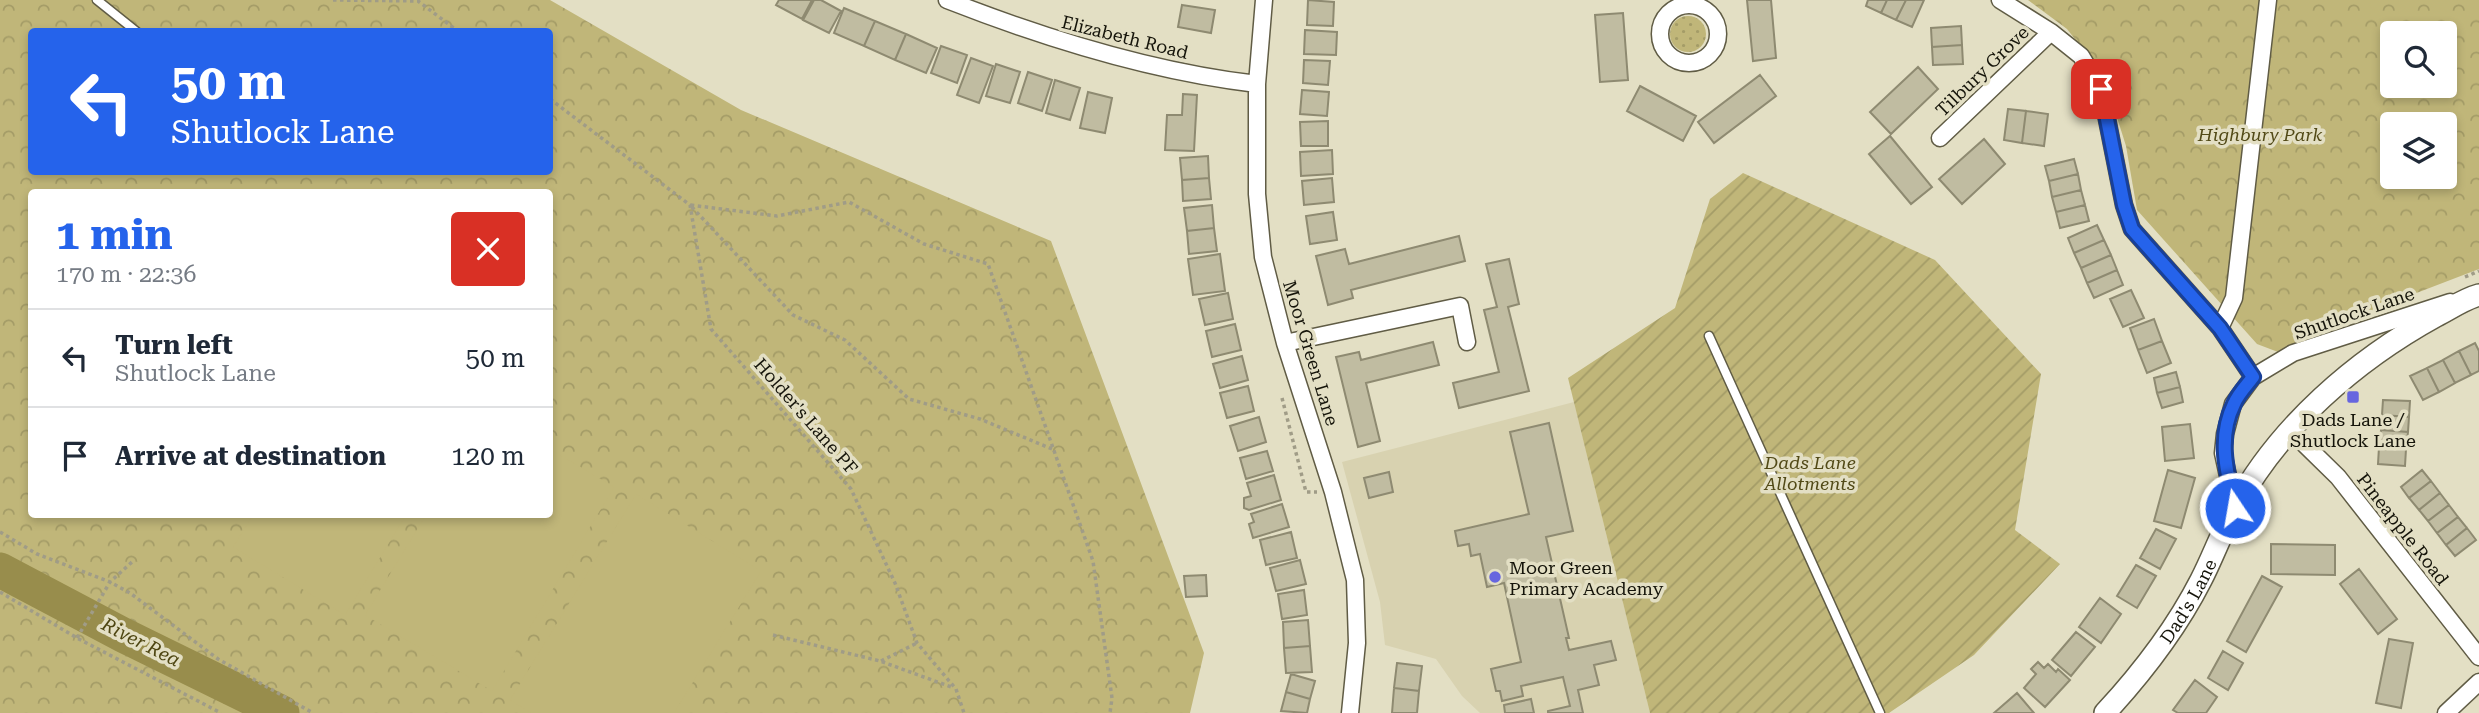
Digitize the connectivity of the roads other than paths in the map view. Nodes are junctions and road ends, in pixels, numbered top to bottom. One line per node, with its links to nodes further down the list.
1 (97, 0): 6 (lane)
2 (947, 0): 8 (street, Elizabeth Road)
3 (1264, 0): 8 (street, Moor Green Lane)
4 (2000, 0): 7 (street)
5 (2268, 0): 11 (street)
6 (133, 28)
7 (2051, 32): 9 (street, Tilbury Grove); 11 (street)
8 (1257, 84): 14 (street, Moor Green Lane)
9 (1940, 138)
10 (2476, 296): 15 (street, Shutlock Lane); 16 (street, Dad's Lane)
11 (2220, 328): 15 (street)
12 (1709, 336): 21 (lane)
13 (1467, 342): 14 (street)
14 (1285, 343): 20 (street, Moor Green Lane)
15 (2253, 377): 17 (street, Shutlock Lane)
16 (2290, 430): 17 (street, Dad's Lane); 18 (street, Pineapple Road)
17 (2235, 508): 22 (street, Dad's Lane)
18 (2479, 657)
19 (2479, 682): 23 (street)
20 (1350, 713)
21 (1880, 713)
22 (2105, 713)
23 (2446, 713)

